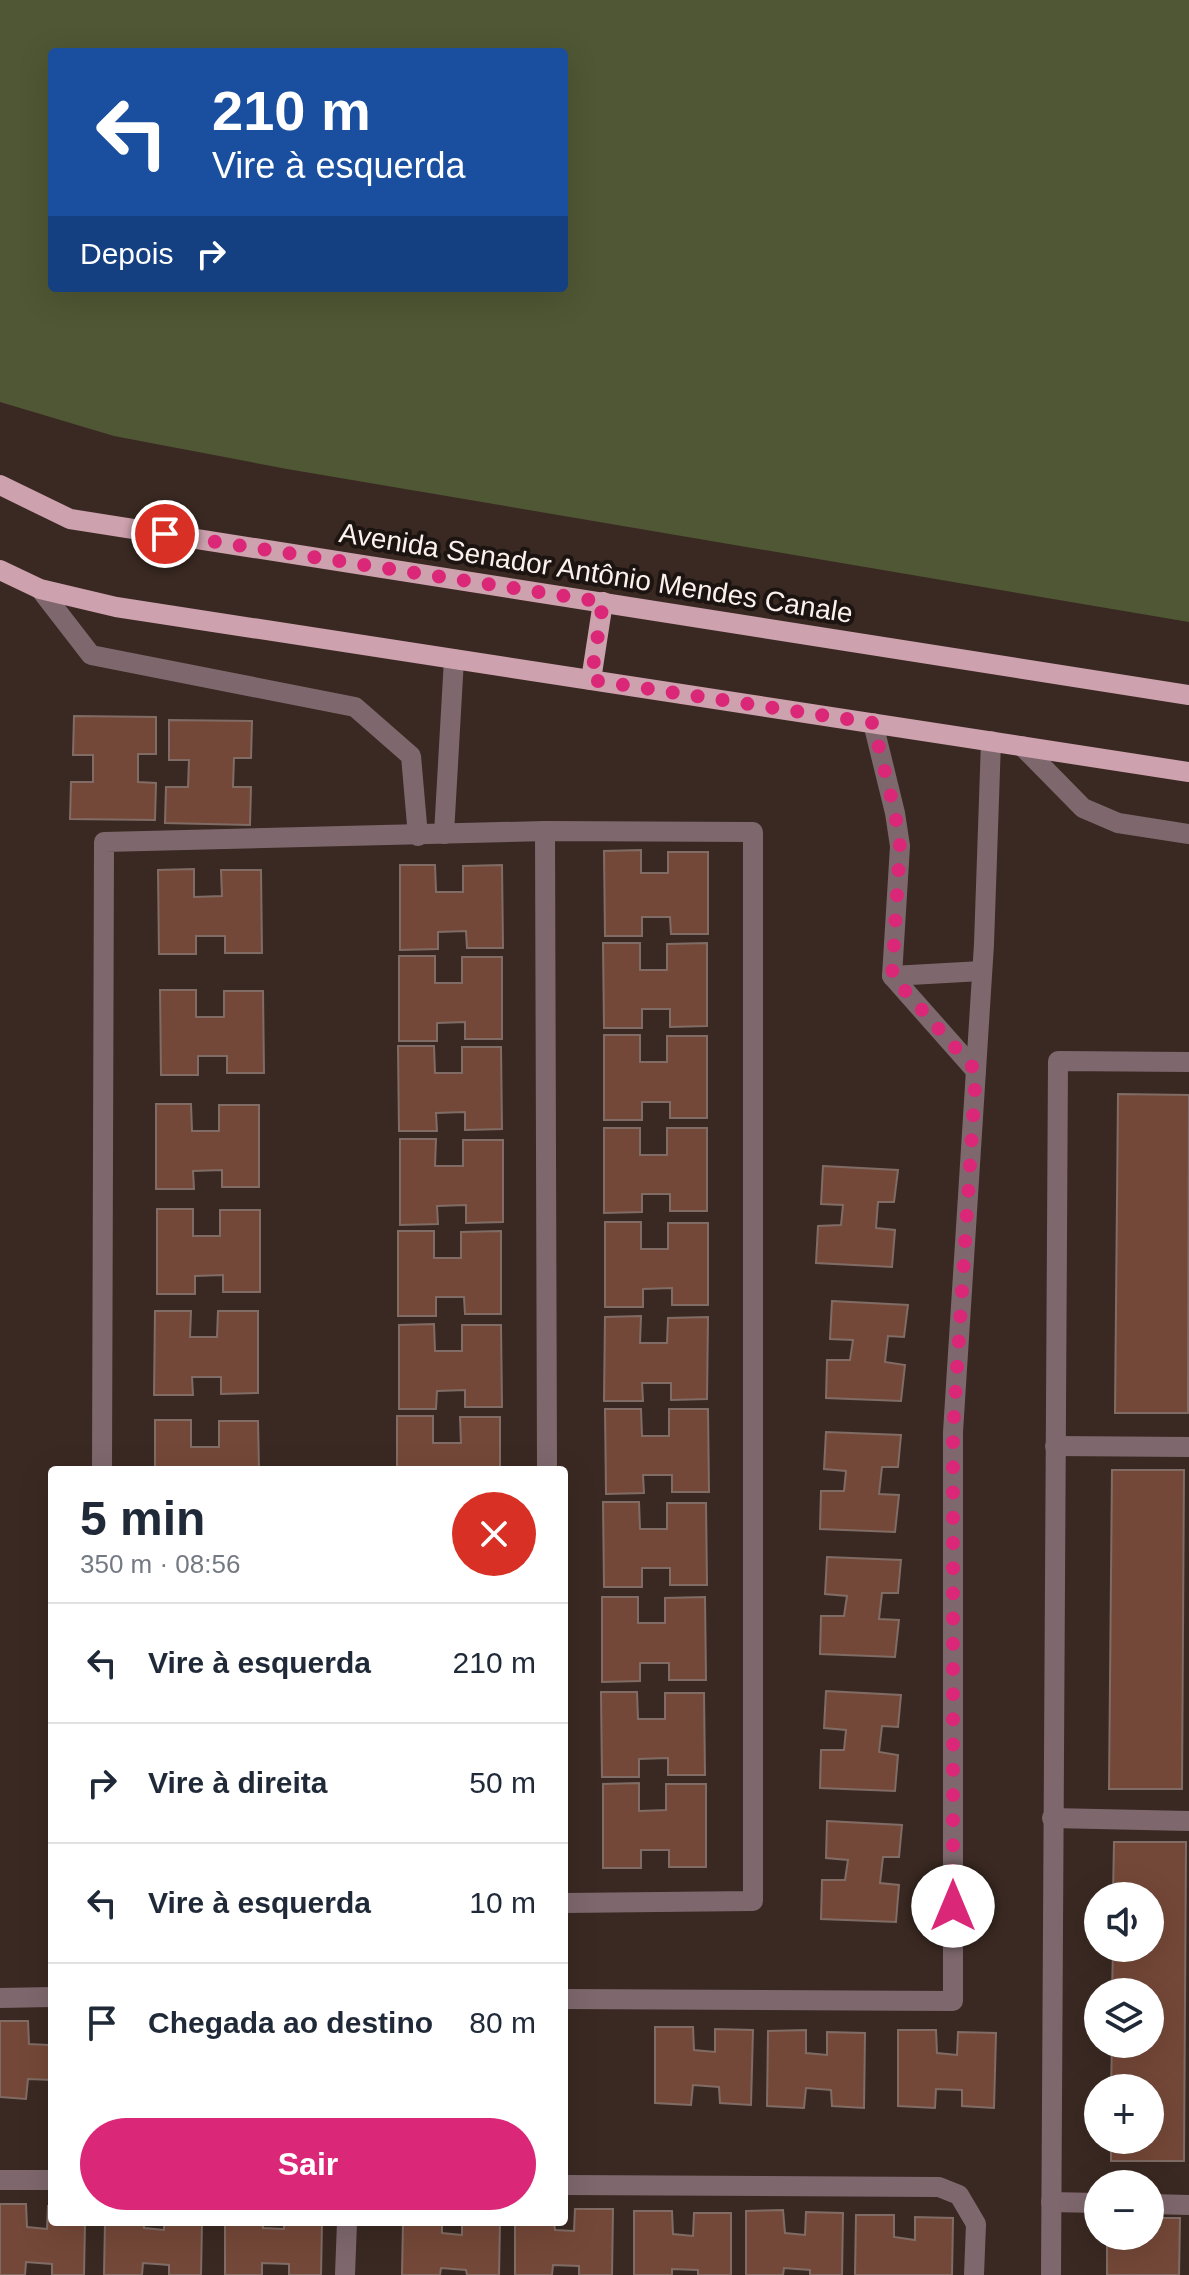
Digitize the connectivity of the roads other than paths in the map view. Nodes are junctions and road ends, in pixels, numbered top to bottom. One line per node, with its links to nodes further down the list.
1 (0, 485): 4 (main road, Avenida Senador Antônio Mendes Canale)
2 (0, 570): 3 (main road)
3 (40, 589): 5 (main road); 15 (street)
4 (603, 602): 6 (main road); 7 (main road, Avenida Senador Antônio Mendes Canale)
5 (454, 659): 6 (main road); 13 (street)
6 (591, 680): 8 (main road)
7 (1189, 695)
8 (873, 723): 9 (main road); 17 (street)
9 (991, 741): 10 (main road); 16 (street)
10 (1022, 746): 11 (main road); 14 (street)
11 (1189, 772)
12 (545, 831): 13 (street); 23 (street); 26 (street)
13 (444, 834): 15 (street)
14 (1189, 834)
15 (418, 836): 22 (street)
16 (982, 971): 17 (street); 19 (street)
17 (892, 976): 19 (street)
18 (1189, 1062): 20 (street)
19 (976, 1071): 29 (street)
20 (1055, 1446): 21 (street); 24 (street)
21 (1189, 1447)
22 (102, 1466)
23 (547, 1466)
24 (1052, 1818): 25 (street); 33 (street)
25 (1189, 1821)
26 (568, 1903)
27 (48, 1997): 28 (street)
28 (0, 1998)
29 (568, 1999)
30 (0, 2180): 31 (street)
31 (48, 2180)
32 (568, 2185): 39 (street)
33 (1051, 2202): 34 (street); 40 (street)
34 (1084, 2203)
35 (1164, 2204): 36 (street)
36 (1189, 2205)
37 (347, 2226): 38 (street)
38 (345, 2275)
39 (974, 2275)
40 (1051, 2275)

